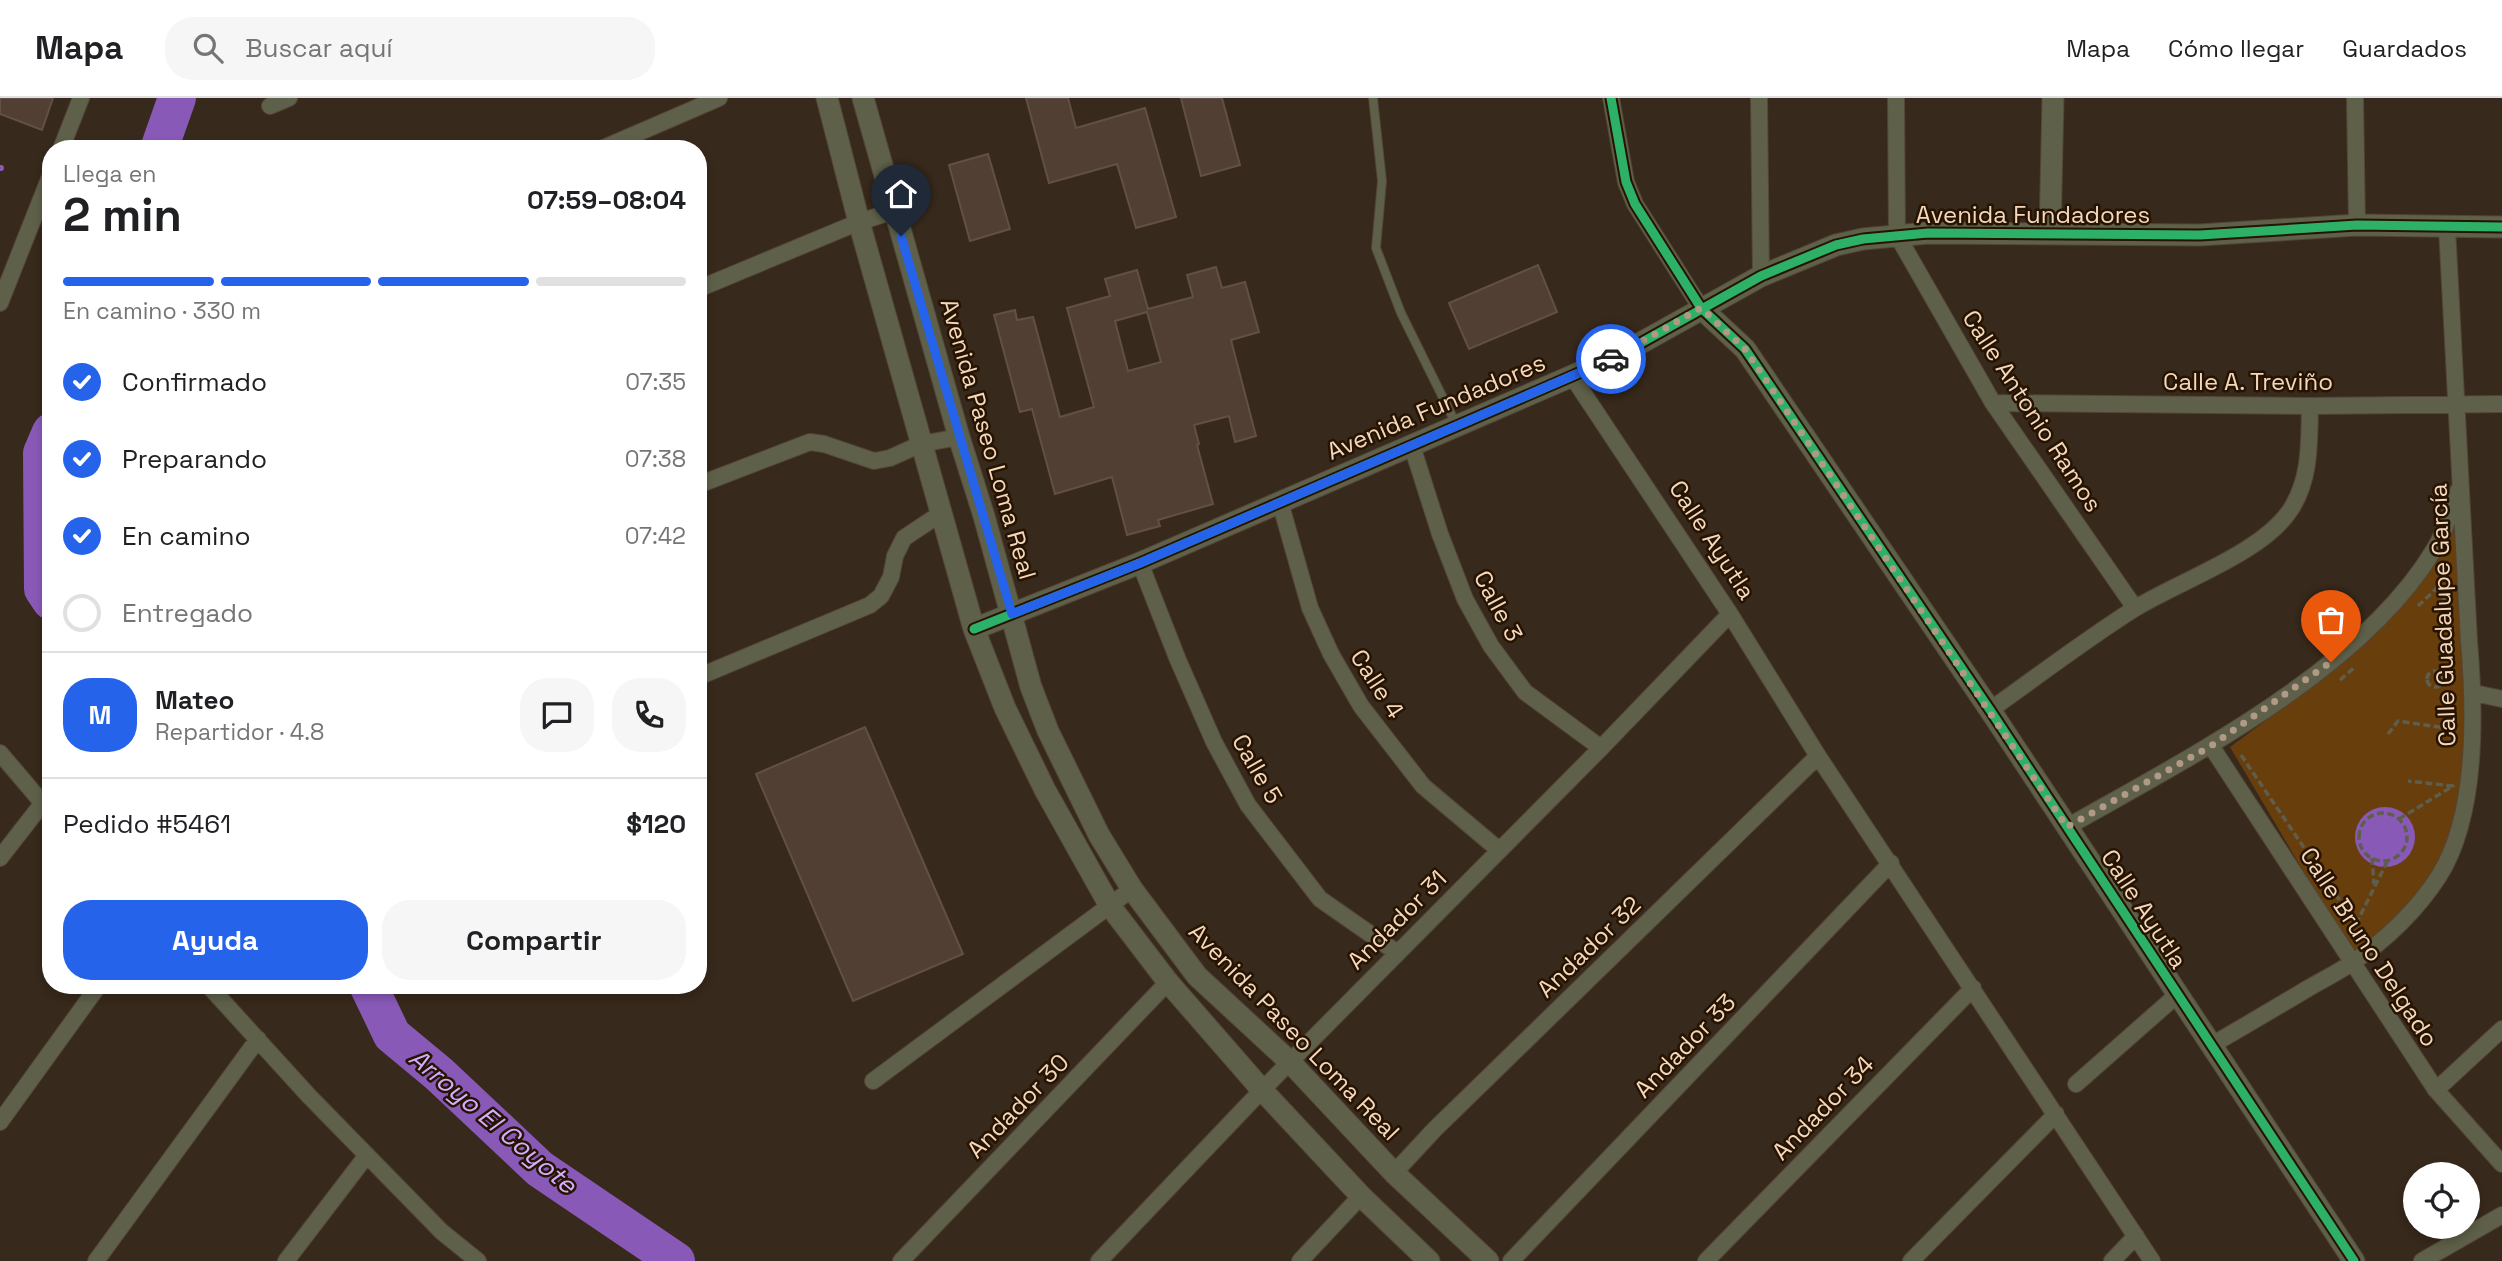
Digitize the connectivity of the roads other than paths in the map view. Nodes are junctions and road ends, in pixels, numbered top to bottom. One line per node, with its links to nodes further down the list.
1 (81, 98): 13 (street)
2 (289, 98): 12 (street)
3 (719, 98): 14 (street)
4 (827, 98): 17 (street)
5 (863, 98): 16 (street, Avenida Paseo Loma Real)
6 (1373, 98): 33 (lane)
7 (1611, 98): 27 (street)
8 (1759, 98): 24 (street)
9 (1896, 98): 22 (street)
10 (2053, 98): 21 (street)
11 (2355, 98): 18 (street)
12 (270, 106)
13 (65, 140)
14 (622, 140)
15 (42, 192): 23 (street)
16 (894, 211): 17 (street); 34 (street, Avenida Paseo Loma Real)
17 (859, 222): 25 (street); 35 (street)
18 (2357, 225): 19 (street, Avenida Fundadores); 21 (street, Avenida Fundadores)
19 (2447, 228): 20 (street, Avenida Fundadores); 30 (street, Calle Guadalupe García)
20 (2502, 228)
21 (2050, 234): 22 (street, Avenida Fundadores)
22 (1897, 235): 24 (street, Avenida Fundadores); 29 (street, Calle Antonio Ramos)
23 (8, 261): 26 (street)
24 (1761, 276): 27 (street, Avenida Fundadores)
25 (707, 285)
26 (0, 303)
27 (1701, 308): 28 (street, Avenida Fundadores); 49 (street, Calle Ayutla)
28 (1572, 376): 33 (street, Avenida Fundadores); 44 (street, Calle Ayutla)
29 (1993, 403): 32 (street, Calle A. Treviño); 42 (street, Calle Antonio Ramos)
30 (2456, 404): 31 (street, Calle A. Treviño); 32 (street, Calle A. Treviño); 38 (street, Calle Guadalupe García)
31 (2502, 404)
32 (2310, 406): 42 (street)
33 (1457, 427): 36 (street, Avenida Fundadores)
34 (959, 437): 35 (street); 43 (street, Avenida Paseo Loma Real)
35 (921, 444): 37 (street); 40 (street)
36 (1412, 446): 39 (street, Avenida Fundadores); 51 (street, Calle 3)
37 (707, 482)
38 (2461, 483): 47 (street, Calle Guadalupe García); 50 (street)
39 (1280, 502): 41 (street, Avenida Fundadores); 59 (street, Calle 4)
40 (940, 514): 45 (street); 46 (street)
41 (1140, 563): 43 (street, Avenida Fundadores); 64 (street, Calle 5)
42 (2135, 608): 49 (street)
43 (1012, 614): 45 (street, Avenida Fundadores); 57 (street, Avenida Paseo Loma Real)
44 (1730, 614): 51 (street, Andador 31); 53 (street, Calle Ayutla)
45 (974, 629): 58 (street)
46 (707, 673)
47 (2473, 693): 48 (street); 65 (street, Calle Guadalupe García)
48 (2502, 699)
49 (1990, 710): 56 (street, Calle Ayutla)
50 (2211, 746): 56 (street); 65 (street, Calle Bruno Delgado)
51 (1601, 748): 59 (street, Andador 31)
52 (0, 753): 54 (street)
53 (1818, 756): 61 (street, Calle Ayutla); 83 (street, Andador 32)
54 (42, 804)
55 (42, 813): 60 (street)
56 (2067, 827): 70 (street, Calle Ayutla)
57 (1099, 835): 58 (street); 62 (street, Avenida Paseo Loma Real)
58 (1078, 848): 63 (street)
59 (1499, 850): 64 (street, Andador 31)
60 (0, 858)
61 (1891, 863): 67 (street, Calle Ayutla); 95 (street, Andador 33)
62 (1132, 889): 63 (street); 74 (street, Avenida Paseo Loma Real)
63 (1110, 906): 66 (street); 75 (street)
64 (1396, 952): 74 (street, Andador 31)
65 (2353, 963): 73 (street, Calle Guadalupe García); 78 (street, Calle Bruno Delgado)
66 (1168, 982): 77 (street); 90 (street, Andador 30)
67 (1973, 988): 79 (street, Calle Ayutla); 96 (street, Andador 34)
68 (92, 994): 80 (street)
69 (216, 994): 72 (street)
70 (2177, 995): 73 (street, Calle Ayutla); 76 (street)
71 (2502, 1029): 78 (street)
72 (258, 1040): 81 (street); 87 (street)
73 (2210, 1046): 100 (street, Calle Ayutla)
74 (1290, 1062): 77 (street, Andador 31); 83 (street, Avenida Paseo Loma Real)
75 (873, 1081)
76 (2076, 1084)
77 (1262, 1090): 84 (street); 91 (street, Andador 31)
78 (2436, 1090): 82 (street, Calle Bruno Delgado)
79 (2056, 1114): 86 (street, Calle Ayutla); 97 (street)
80 (0, 1122)
81 (367, 1154): 88 (street); 89 (street)
82 (2502, 1164)
83 (1394, 1173): 94 (street, Avenida Paseo Loma Real)
84 (1361, 1196): 92 (street); 93 (street)
85 (2502, 1215): 101 (street)
86 (2136, 1236): 98 (street); 99 (street, Calle Ayutla)
87 (96, 1261)
88 (286, 1261)
89 (478, 1261)
90 (901, 1261)
91 (1099, 1261)
92 (1300, 1261)
93 (1429, 1261)
94 (1488, 1261)
95 (1511, 1261)
96 (1706, 1261)
97 (1912, 1261)
98 (2112, 1261)
99 (2152, 1261)
100 (2354, 1261)
101 (2422, 1261)

